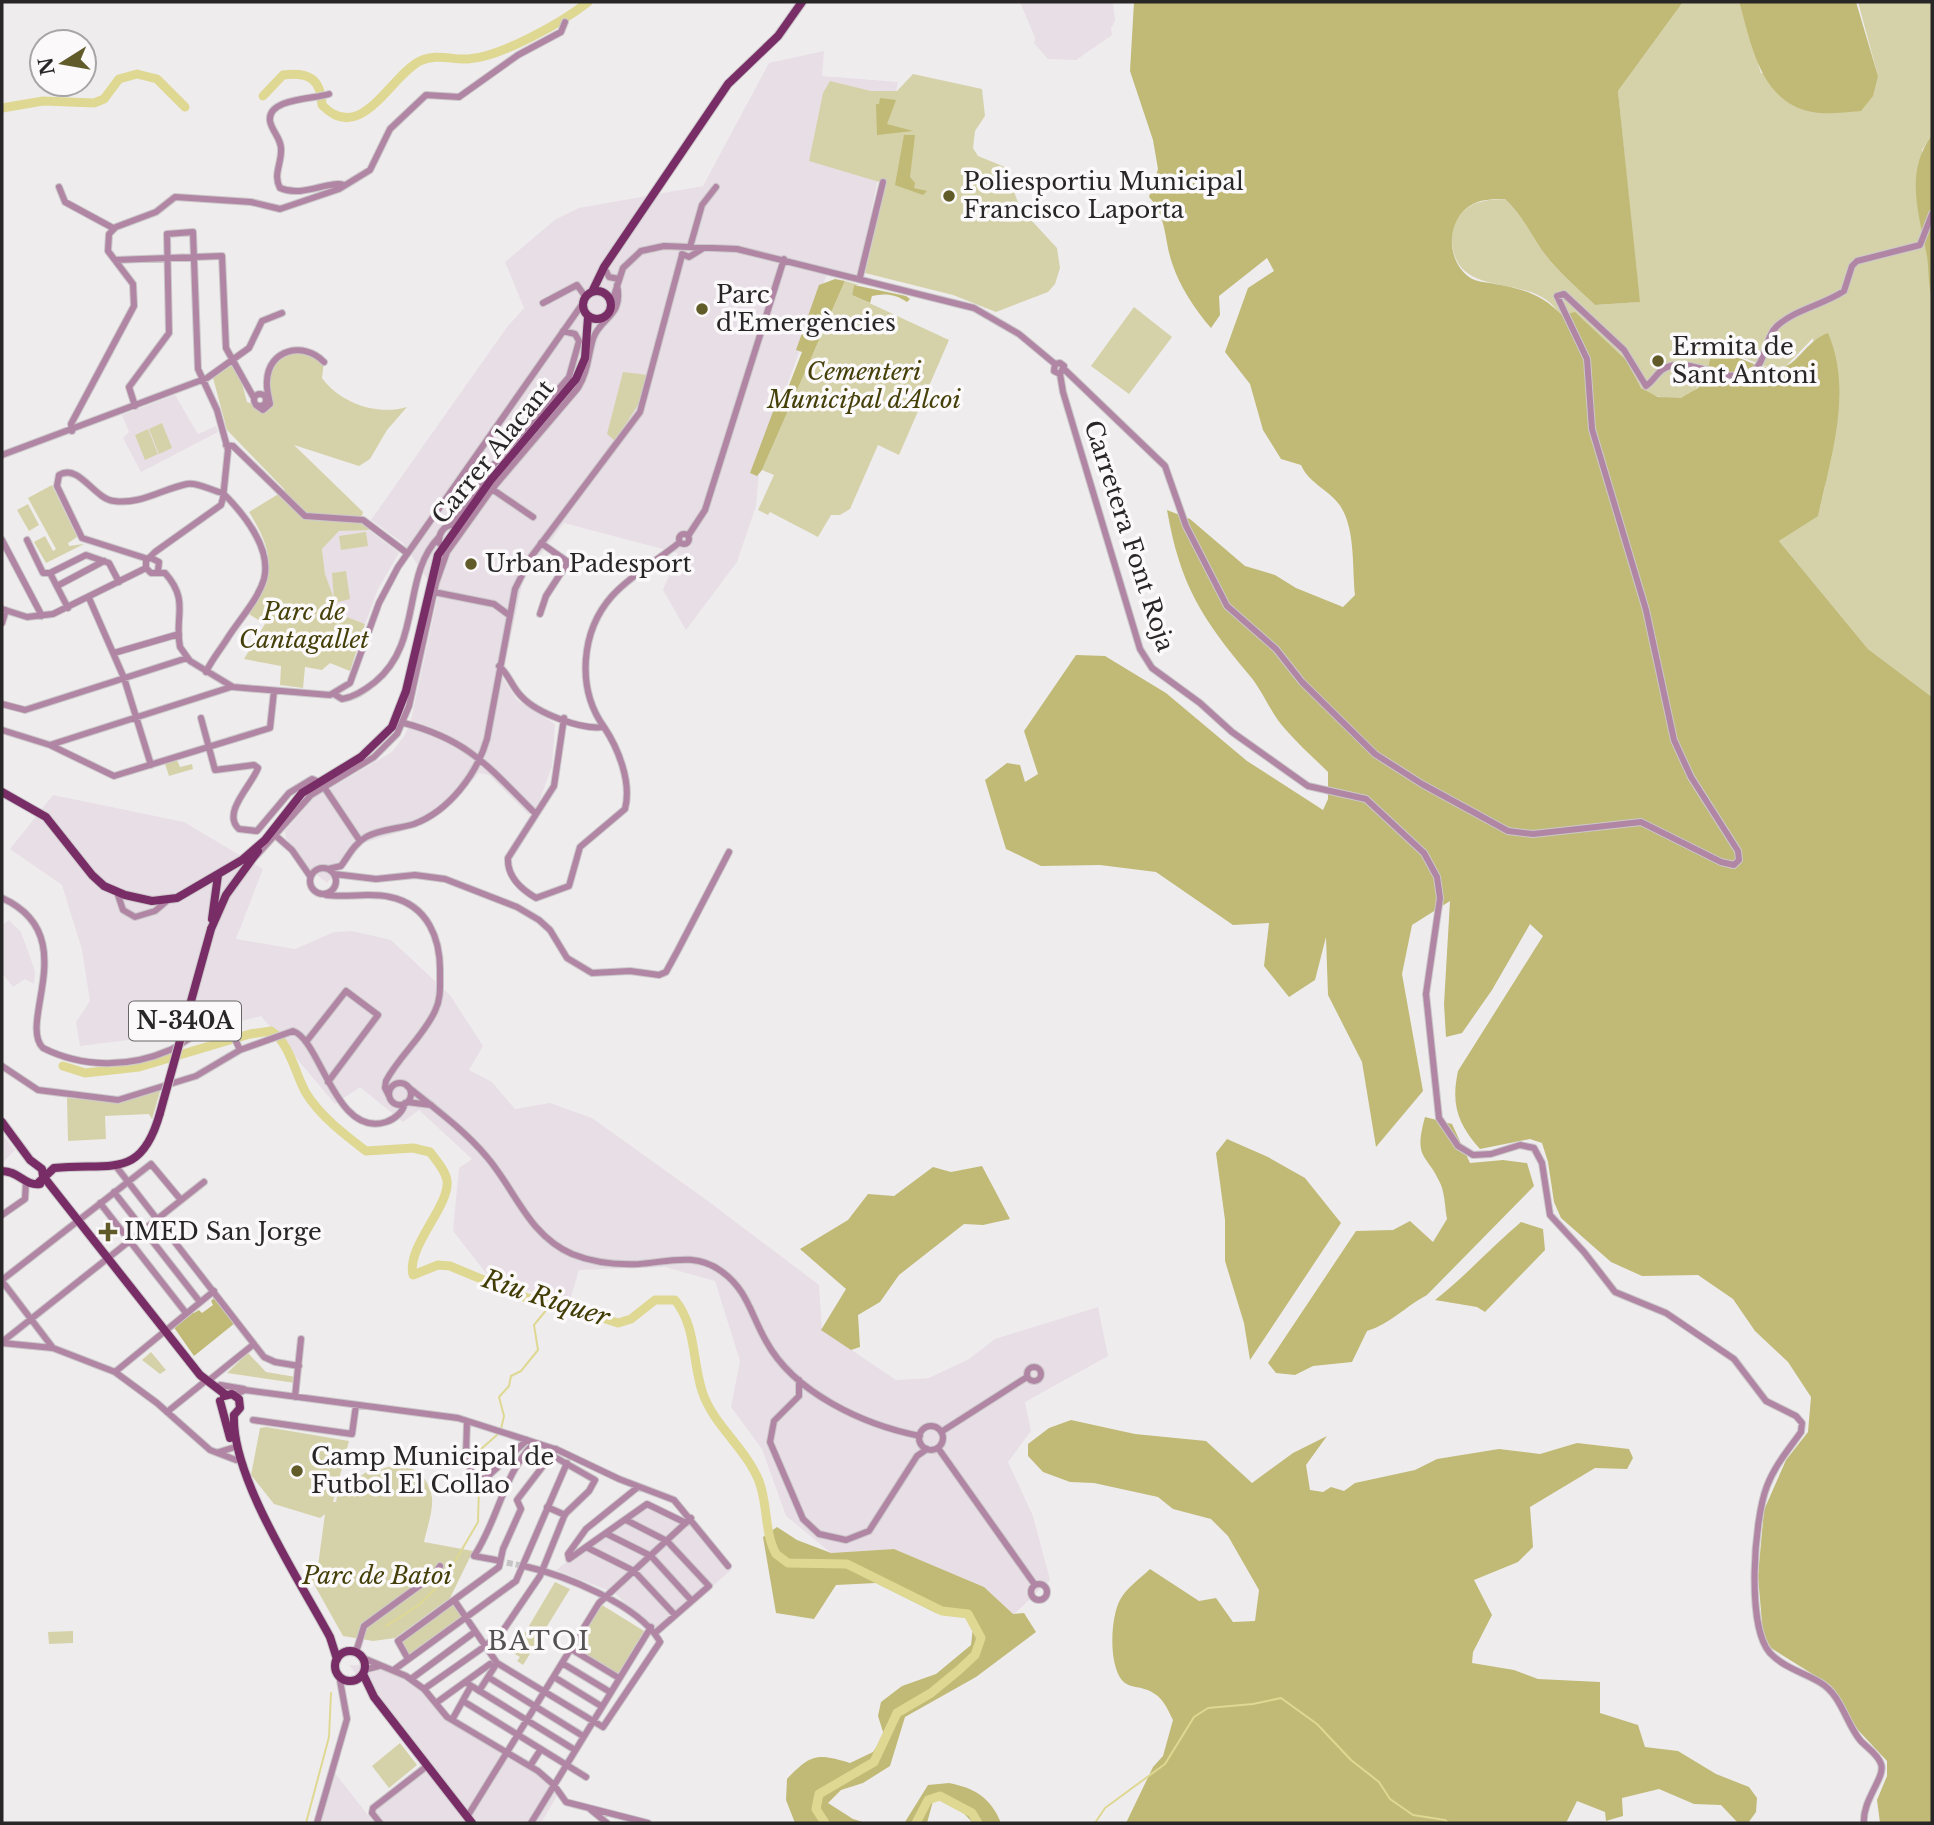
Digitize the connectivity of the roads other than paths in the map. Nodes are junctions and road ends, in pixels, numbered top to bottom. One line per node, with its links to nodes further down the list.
1 (802, 2): 15 (main road)
2 (565, 22): 5 (street)
3 (325, 95): 5 (street)
4 (883, 182): 16 (street)
5 (344, 185): 9 (street)
6 (59, 187): 9 (street)
7 (716, 187): 10 (street)
8 (1932, 214): 27 (street)
9 (113, 228): 13 (street)
10 (687, 251): 14 (street); 17 (street); 43 (street)
11 (196, 257): 12 (street); 12 (street); 24 (street); 29 (street)
12 (167, 258): 13 (street); 31 (street)
13 (115, 260): 32 (street)
14 (785, 260): 16 (street); 75 (street)
15 (602, 271): 17 (street); 18 (main road); 21 (main road)
16 (860, 277): 27 (street)
17 (618, 282): 18 (street); 20 (street); 30 (street, Carrer Alacant)
18 (605, 293): 20 (main road); 21 (main road)
19 (543, 303): 21 (street)
20 (611, 305): 21 (main road)
21 (586, 308): 23 (street); 26 (main road, Carrer Alacant)
22 (282, 313): 24 (street)
23 (563, 331): 28 (street, Carrer Alacant); 45 (street)
24 (233, 359): 25 (street); 29 (street)
25 (324, 362)
26 (581, 370): 28 (street, Carrer Alacant); 30 (street, Carrer Alacant); 40 (main road, Carrer Alacant)
27 (1062, 372): 243 (street, Carretera Font Roja)
28 (571, 375): 40 (street, Carrer Alacant)
29 (203, 380): 31 (street); 33 (street)
30 (583, 381): 35 (street, Carrer Alacant)
31 (135, 406): 32 (street)
32 (72, 430): 34 (street)
33 (226, 445): 36 (street); 45 (street)
34 (2, 456)
35 (492, 489): 39 (street); 40 (street, Carrer Alacant)
36 (223, 493): 37 (street); 38 (street); 46 (street)
37 (233, 502): 38 (street); 65 (street)
38 (221, 505): 46 (street)
39 (533, 517)
40 (458, 527): 44 (main road, Carrer Alacant)
41 (2, 540): 59 (street)
42 (27, 540): 50 (street)
43 (541, 542): 57 (street); 58 (street)
44 (443, 546): 53 (street, Carrer Alacant); 69 (street); 81 (main road, Carrer Alacant)
45 (407, 552): 69 (street)
46 (149, 559): 48 (street); 49 (street)
47 (104, 561): 50 (street); 51 (street); 52 (street)
48 (146, 568): 49 (street); 51 (street)
49 (158, 571): 61 (street)
50 (50, 573): 52 (street)
51 (120, 582): 54 (street)
52 (57, 586): 55 (street)
53 (434, 592): 58 (street); 74 (street, Carrer Alacant)
54 (89, 598): 55 (street); 62 (street)
55 (68, 608): 59 (street)
56 (4, 610): 59 (street); 60 (street)
57 (540, 614)
58 (509, 615): 64 (street)
59 (42, 616)
60 (2, 623)
61 (179, 634): 62 (street); 63 (street)
62 (114, 653): 66 (street)
63 (187, 658): 65 (street); 66 (street)
64 (499, 666): 73 (street); 79 (street)
65 (206, 672): 67 (street)
66 (124, 678): 70 (street); 71 (street)
67 (233, 687): 68 (street); 71 (street)
68 (274, 691): 69 (street); 78 (street)
69 (334, 694)
70 (2, 704)
71 (136, 717): 77 (street); 80 (street)
72 (201, 718): 78 (street)
73 (564, 718): 75 (street); 83 (street)
74 (404, 723): 79 (street); 81 (street, Carrer Alacant)
75 (603, 727): 83 (street)
76 (2, 730): 77 (street)
77 (50, 745): 80 (street)
78 (208, 747): 80 (street); 81 (street)
79 (480, 759): 83 (street); 86 (street)
80 (151, 765)
81 (321, 784): 84 (street, Carrer Alacant); 85 (main road, Carrer Alacant); 86 (street)
82 (2, 792): 96 (main road, Carrer Alacant)
83 (536, 814)
84 (276, 836): 89 (street, Carrer Alacant); 92 (street)
85 (265, 839): 88 (main road, Carrer Alacant); 89 (main road)
86 (360, 841): 90 (street)
87 (729, 852): 90 (street)
88 (236, 864): 91 (main road); 93 (main road, Carrer Alacant)
89 (247, 865): 91 (main road)
90 (331, 872): 92 (street); 94 (street)
91 (241, 874): 95 (main road)
92 (310, 876): 97 (street)
93 (217, 878): 95 (main road); 100 (main road, Carrer Alacant); 101 (main road)
94 (335, 886): 97 (street); 98 (street)
95 (231, 888): 101 (main road, N-340A)
96 (117, 892): 100 (main road, Carrer Alacant); 100 (street, Carrer Alacant)
97 (326, 894): 98 (street)
98 (351, 897): 104 (street)
99 (2, 898): 103 (street)
100 (168, 900)
101 (211, 929): 116 (main road, N-340A, bridge)
102 (306, 1042): 103 (street); 106 (street); 106 (street)
103 (240, 1050): 105 (street)
104 (398, 1065): 107 (street); 108 (street)
105 (2, 1066)
106 (328, 1082): 112 (street)
107 (405, 1085): 108 (street); 109 (street); 111 (street)
108 (389, 1096): 110 (street)
109 (406, 1103): 110 (street); 111 (street); 112 (street)
110 (396, 1104): 112 (street)
111 (432, 1106): 147 (street)
112 (397, 1115)
113 (2, 1122): 114 (main road)
114 (19, 1143): 115 (main road); 119 (main road)
115 (37, 1165): 117 (main road); 119 (main road); 120 (main road)
116 (116, 1165): 117 (main road); 121 (street)
117 (72, 1167): 120 (main road); 125 (main road)
118 (2, 1171): 119 (main road)
119 (25, 1175): 123 (main road); 128 (street)
120 (43, 1176): 123 (main road); 125 (main road)
121 (128, 1181): 124 (street); 126 (street); 130 (street)
122 (204, 1182): 126 (street)
123 (37, 1184): 125 (main road)
124 (114, 1192): 127 (street); 131 (street)
125 (61, 1196): 129 (main road)
126 (181, 1200): 130 (street)
127 (100, 1203): 129 (street); 132 (street)
128 (2, 1215)
129 (79, 1219): 133 (main road); 134 (street)
130 (157, 1219): 131 (street); 135 (street)
131 (143, 1229): 132 (street); 136 (street)
132 (130, 1241): 133 (street); 137 (street)
133 (108, 1258): 138 (street); 139 (main road)
134 (2, 1280): 138 (street)
135 (214, 1291): 136 (street); 142 (street)
136 (200, 1302): 137 (street)
137 (186, 1313): 139 (street)
138 (30, 1318): 141 (street); 143 (street)
139 (165, 1330): 145 (street); 148 (main road)
140 (301, 1339): 144 (street)
141 (2, 1343): 143 (street)
142 (254, 1344): 144 (street); 148 (street)
143 (53, 1348): 145 (street)
144 (299, 1366): 152 (street)
145 (115, 1371): 156 (street)
146 (1027, 1377): 160 (street)
147 (799, 1378): 151 (street); 154 (street)
148 (204, 1380): 153 (main road); 156 (street)
149 (220, 1385): 150 (street)
150 (249, 1391): 152 (street); 153 (street)
151 (820, 1394): 154 (street); 161 (street)
152 (295, 1397): 155 (street)
153 (230, 1398): 157 (main road); 157 (main road)
154 (797, 1401): 165 (street)
155 (356, 1405): 158 (street); 159 (street)
156 (167, 1412): 167 (street)
157 (230, 1415): 163 (main road); 171 (main road)
158 (253, 1420)
159 (469, 1422): 162 (street); 162 (street)
160 (941, 1432): 161 (street); 164 (street)
161 (920, 1436): 165 (street)
162 (530, 1441): 166 (street); 180 (street)
163 (232, 1448): 167 (street); 168 (main road)
164 (938, 1448): 165 (street); 187 (street)
165 (927, 1449)
166 (554, 1452): 169 (street); 170 (street); 180 (street)
167 (217, 1453): 168 (street)
168 (236, 1460): 171 (main road)
169 (567, 1463): 172 (street); 173 (street)
170 (638, 1487): 175 (street); 178 (street)
171 (256, 1498): 196 (main road)
172 (547, 1507): 173 (street); 186 (street)
173 (565, 1516): 184 (street)
174 (626, 1520): 175 (street); 176 (street); 177 (street)
175 (688, 1521): 177 (street); 183 (street)
176 (607, 1534): 178 (street); 179 (street)
177 (667, 1541): 179 (street); 191 (street)
178 (588, 1548): 185 (street)
179 (651, 1556): 185 (street); 191 (street)
180 (498, 1564): 190 (street)
181 (440, 1566): 200 (street)
182 (524, 1566): 184 (street)
183 (728, 1566)
184 (542, 1569): 188 (street); 189 (street)
185 (634, 1571): 189 (street); 192 (street)
186 (516, 1581): 188 (street); 193 (street)
187 (1035, 1585)
188 (526, 1595): 197 (street)
189 (604, 1597): 194 (street); 198 (street)
190 (454, 1600): 193 (street); 202 (street)
191 (691, 1600): 192 (street)
192 (674, 1615): 194 (street)
193 (466, 1617): 197 (street); 202 (street)
194 (653, 1630): 210 (street); 225 (street)
195 (472, 1634): 212 (street)
196 (330, 1637): 199 (main road); 201 (main road)
197 (484, 1647): 203 (street); 214 (street)
198 (570, 1649): 204 (street); 210 (street)
199 (346, 1652): 200 (main road); 201 (main road)
200 (359, 1655): 205 (street); 207 (main road)
201 (337, 1659): 211 (main road)
202 (408, 1659): 206 (street)
203 (494, 1663): 208 (street); 213 (street); 216 (street)
204 (562, 1663): 209 (street); 217 (street)
205 (384, 1666): 206 (street); 207 (street)
206 (397, 1667): 212 (street)
207 (363, 1672): 211 (main road); 218 (main road)
208 (488, 1677): 215 (street); 221 (street)
209 (554, 1677): 216 (street); 222 (street)
210 (619, 1678): 217 (street)
211 (346, 1679): 218 (main road); 238 (street)
212 (411, 1679): 214 (street)
213 (468, 1684): 215 (street); 219 (street); 220 (street)
214 (425, 1689): 220 (street)
215 (479, 1691): 224 (street)
216 (545, 1692): 221 (street); 225 (street)
217 (610, 1692): 222 (street)
218 (374, 1697): 232 (main road)
219 (463, 1701): 223 (street); 227 (street)
220 (436, 1703): 223 (street)
221 (536, 1706): 224 (street); 226 (street)
222 (601, 1706): 225 (street)
223 (452, 1720): 230 (street)
224 (527, 1721): 227 (street); 229 (street)
225 (593, 1721): 226 (street)
226 (583, 1735): 229 (street)
227 (518, 1736): 228 (street); 230 (street)
228 (541, 1749): 231 (street); 233 (street)
229 (575, 1750): 231 (street)
230 (508, 1753): 233 (street); 237 (street)
231 (567, 1765): 234 (street); 235 (street)
232 (427, 1766): 237 (main road); 239 (street)
233 (530, 1766): 235 (street)
234 (586, 1776)
235 (554, 1785): 236 (street); 240 (street)
236 (589, 1809): 241 (street); 242 (street)
237 (470, 1820)
238 (317, 1823)
239 (380, 1823)
240 (531, 1823)
241 (607, 1823)
242 (648, 1823)
243 (1864, 1823)

